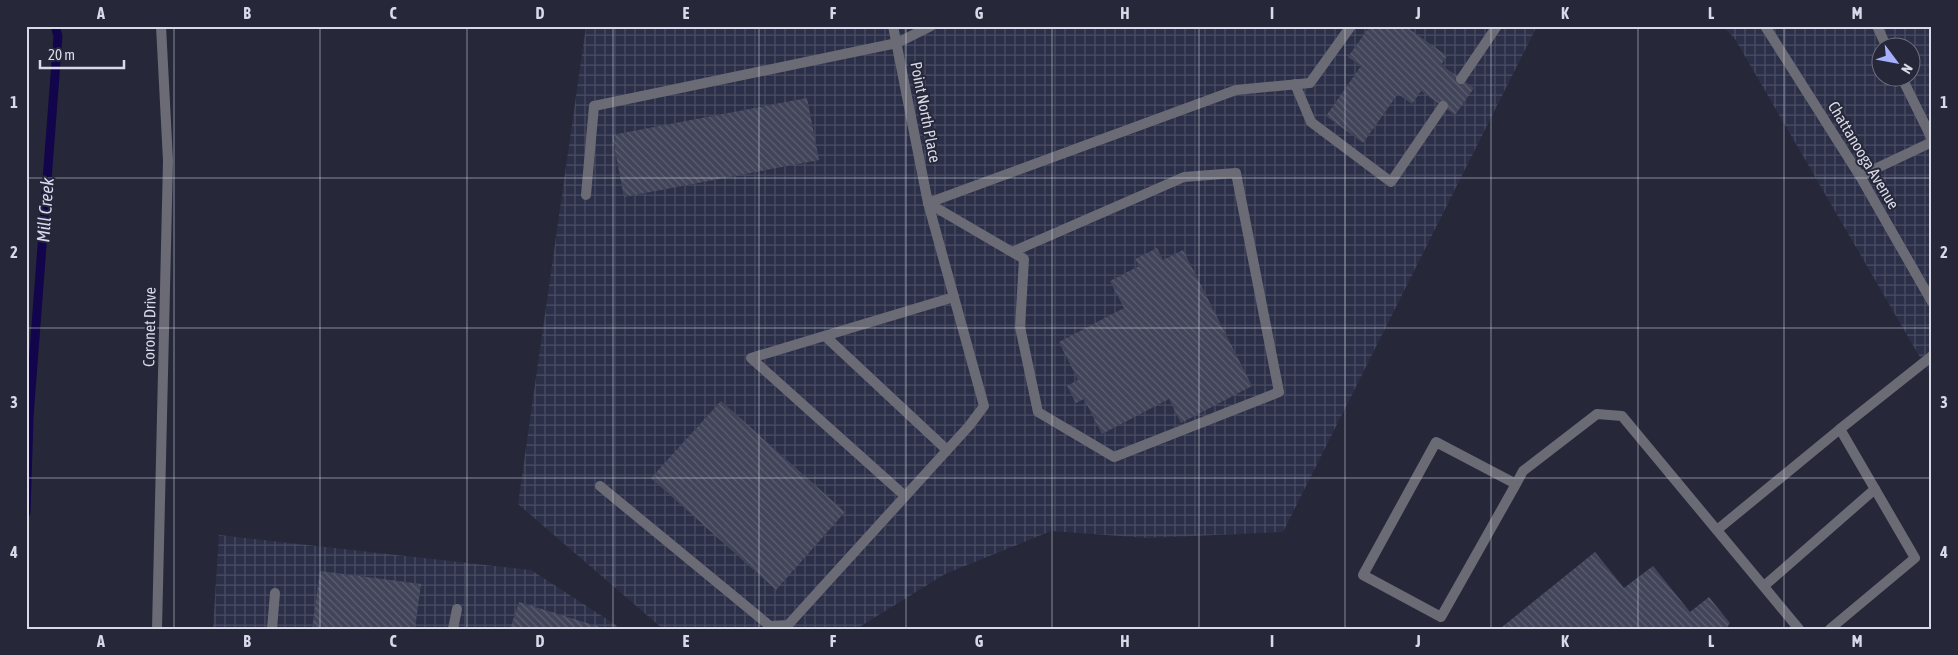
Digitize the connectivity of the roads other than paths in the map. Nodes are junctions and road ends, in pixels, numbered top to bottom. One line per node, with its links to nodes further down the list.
1 (161, 26): 33 (street, Coronet Drive)
2 (893, 26): 9 (street, Point North Place)
3 (931, 26): 9 (street)
4 (1351, 26): 11 (street)
5 (1497, 26): 10 (street)
6 (1765, 26): 15 (street, Chattanooga Avenue)
7 (1876, 26): 8 (street)
8 (1882, 38)
9 (897, 42): 16 (street); 17 (street, Point North Place)
10 (1461, 79)
11 (1295, 84): 13 (street); 17 (street)
12 (1907, 88): 14 (street)
13 (1443, 106)
14 (1932, 141): 15 (street)
15 (1860, 176): 20 (street, Chattanooga Avenue)
16 (586, 195)
17 (928, 203): 18 (street); 19 (street, Point North Place)
18 (1012, 252): 18 (street)
19 (954, 297): 21 (street); 24 (street, Point North Place)
20 (1932, 302)
21 (825, 336): 24 (street); 28 (street)
22 (1932, 356): 23 (street)
23 (1840, 430): 27 (street); 29 (street)
24 (947, 450): 28 (street)
25 (1516, 484): 25 (street); 29 (street)
26 (600, 486): 28 (street)
27 (1875, 489): 30 (street); 37 (street)
28 (905, 496)
29 (1717, 530): 30 (street)
30 (1764, 586): 36 (street)
31 (275, 593): 34 (street)
32 (457, 609): 35 (street)
33 (157, 629)
34 (272, 629)
35 (453, 629)
36 (1799, 629)
37 (1830, 629)

